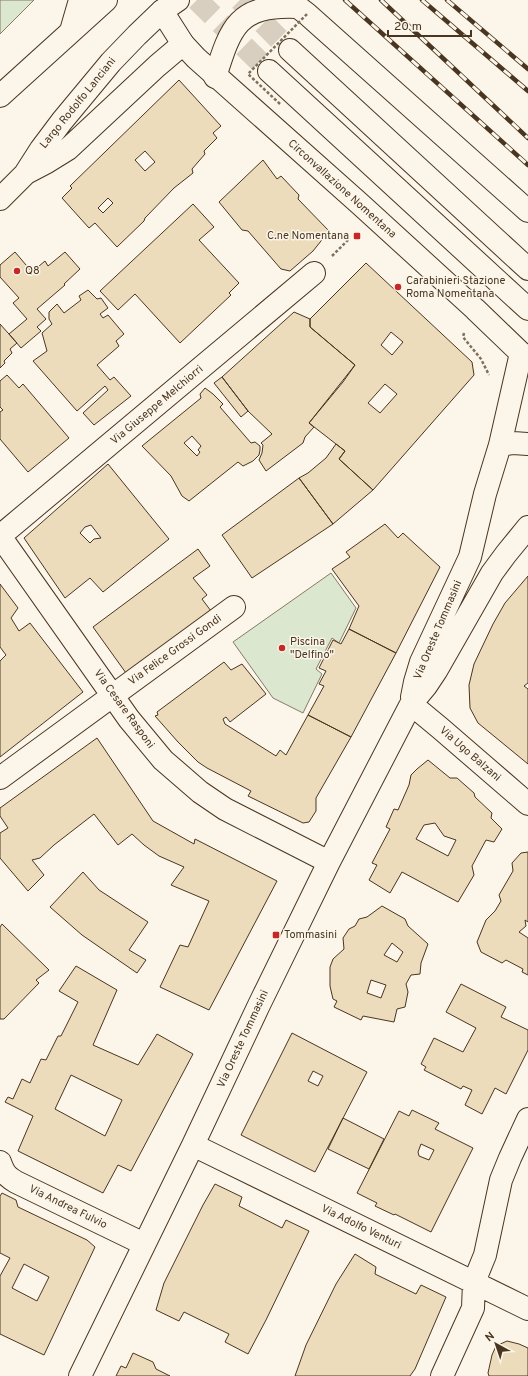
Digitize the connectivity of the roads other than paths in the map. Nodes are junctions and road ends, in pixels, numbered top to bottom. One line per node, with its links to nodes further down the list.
1 (80, 0): 5 (street)
2 (106, 0): 5 (street)
3 (166, 4): 6 (street, Circonvallazione Nomentana); 11 (street, Largo Rodolfo Lanciani)
4 (299, 5): 9 (street); 13 (street)
5 (71, 31): 10 (street)
6 (183, 44): 9 (street, Circonvallazione Nomentana); 11 (street)
7 (290, 50): 14 (street)
8 (269, 71): 16 (street)
9 (216, 77): 17 (street, Circonvallazione Nomentana)
10 (0, 96)
11 (25, 174): 12 (street, Largo Rodolfo Lanciani)
12 (0, 199)
13 (528, 211)
14 (528, 270)
15 (314, 273): 21 (street, Via Giuseppe Melchiorri)
16 (528, 310)
17 (524, 356): 19 (street, Via Oreste Tommasini)
18 (528, 444): 19 (street)
19 (500, 445): 24 (street, Via Oreste Tommasini)
20 (528, 527): 24 (street, Via Oreste Tommasini)
21 (0, 536): 23 (street, Via Cesare Rasponi)
22 (234, 607): 23 (street, Via Felice Grossi Gondi)
23 (113, 696): 25 (street, Via Felice Grossi Gondi); 27 (street, Via Cesare Rasponi)
24 (411, 704): 26 (street, Via Ugo Balzani); 27 (street, Via Oreste Tommasini)
25 (0, 778)
26 (528, 804)
27 (329, 862): 29 (street, Via Oreste Tommasini)
28 (528, 1119): 32 (street)
29 (193, 1146): 31 (street, Via Oreste Tommasini); 32 (street, Via Adolfo Venturi)
30 (0, 1162): 31 (street, Via Andrea Fulvio)
31 (144, 1244): 34 (street, Via Oreste Tommasini)
32 (474, 1282): 33 (street, Via Adolfo Venturi); 35 (street)
33 (528, 1309)
34 (80, 1376)
35 (442, 1376)

